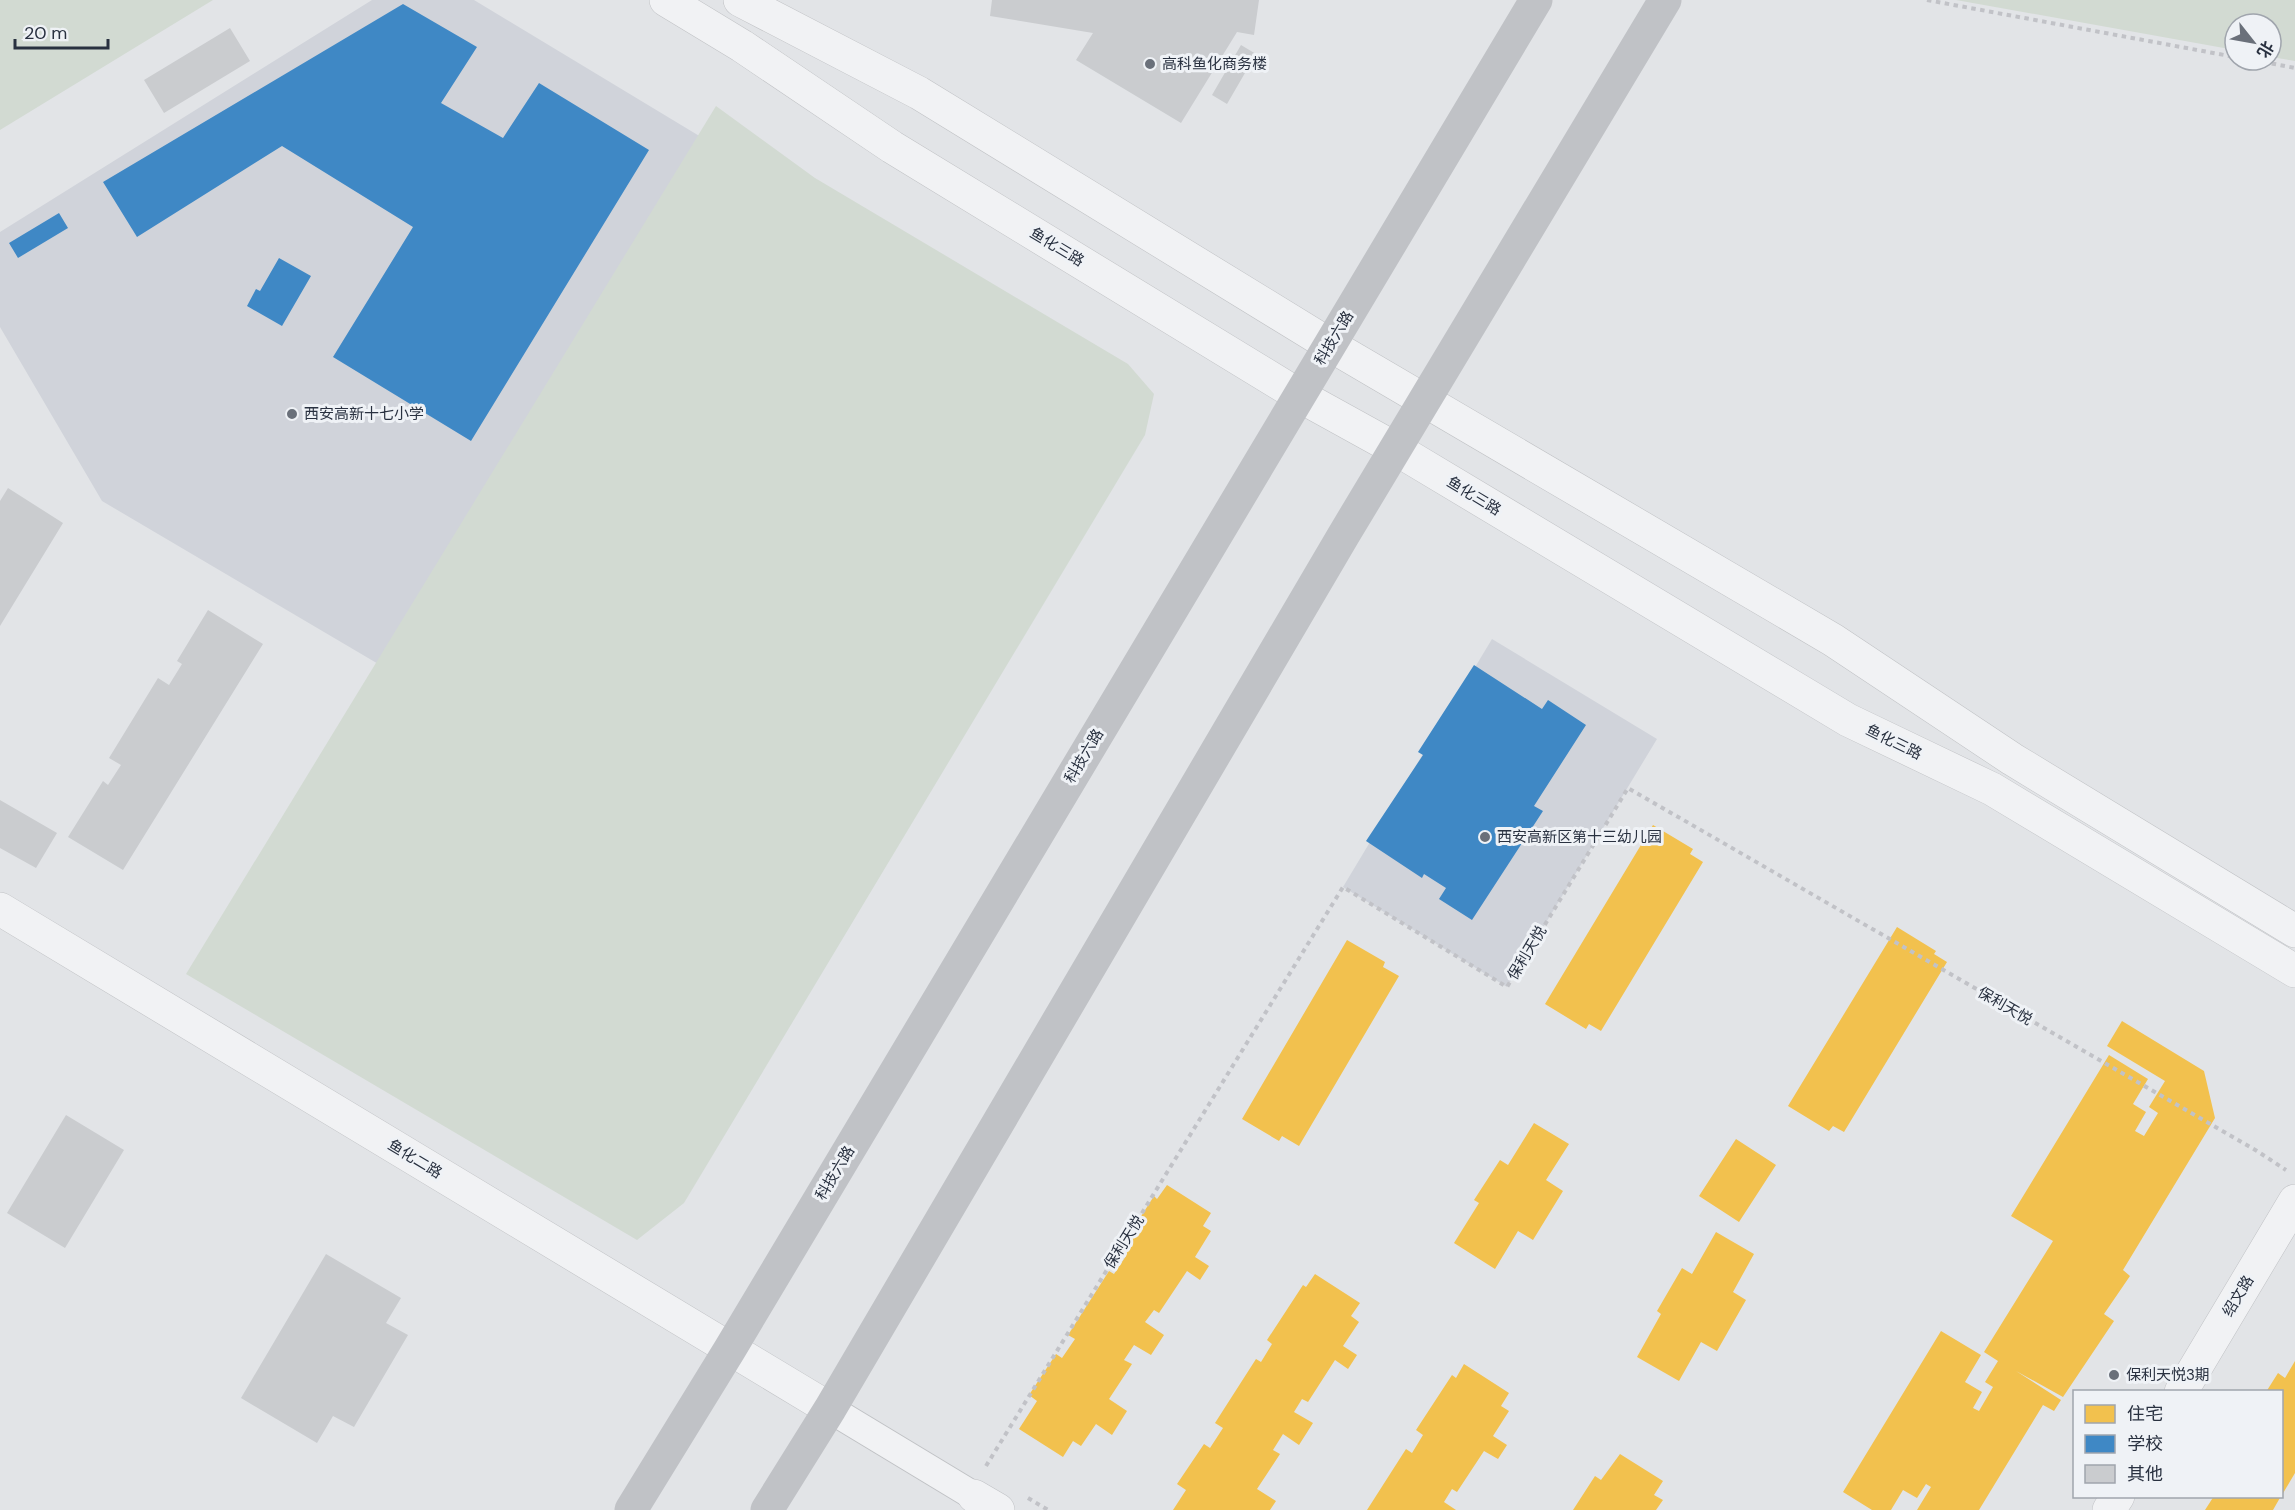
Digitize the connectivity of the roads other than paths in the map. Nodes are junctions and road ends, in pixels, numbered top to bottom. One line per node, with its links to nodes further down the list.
1 (666, 0): 6 (street, 鱼化三路)
2 (740, 0): 5 (street)
3 (1536, 0): 5 (main road, 科技六路)
4 (1665, 0): 7 (main road)
5 (1330, 345): 6 (main road, 科技六路); 7 (street)
6 (1300, 396): 8 (street, 鱼化三路); 13 (main road, 科技六路)
7 (1426, 399): 8 (main road); 10 (street)
8 (1396, 449): 11 (street, 鱼化三路); 15 (main road)
9 (0, 909): 13 (street, 鱼化二路)
10 (2295, 931)
11 (2295, 971)
12 (2295, 1201): 14 (street, 绍文路)
13 (730, 1349): 15 (street, 鱼化二路); 17 (main road, 科技六路)
14 (2182, 1390)
15 (830, 1409): 16 (street); 18 (main road)
16 (993, 1492)
17 (631, 1510)
18 (767, 1510)

